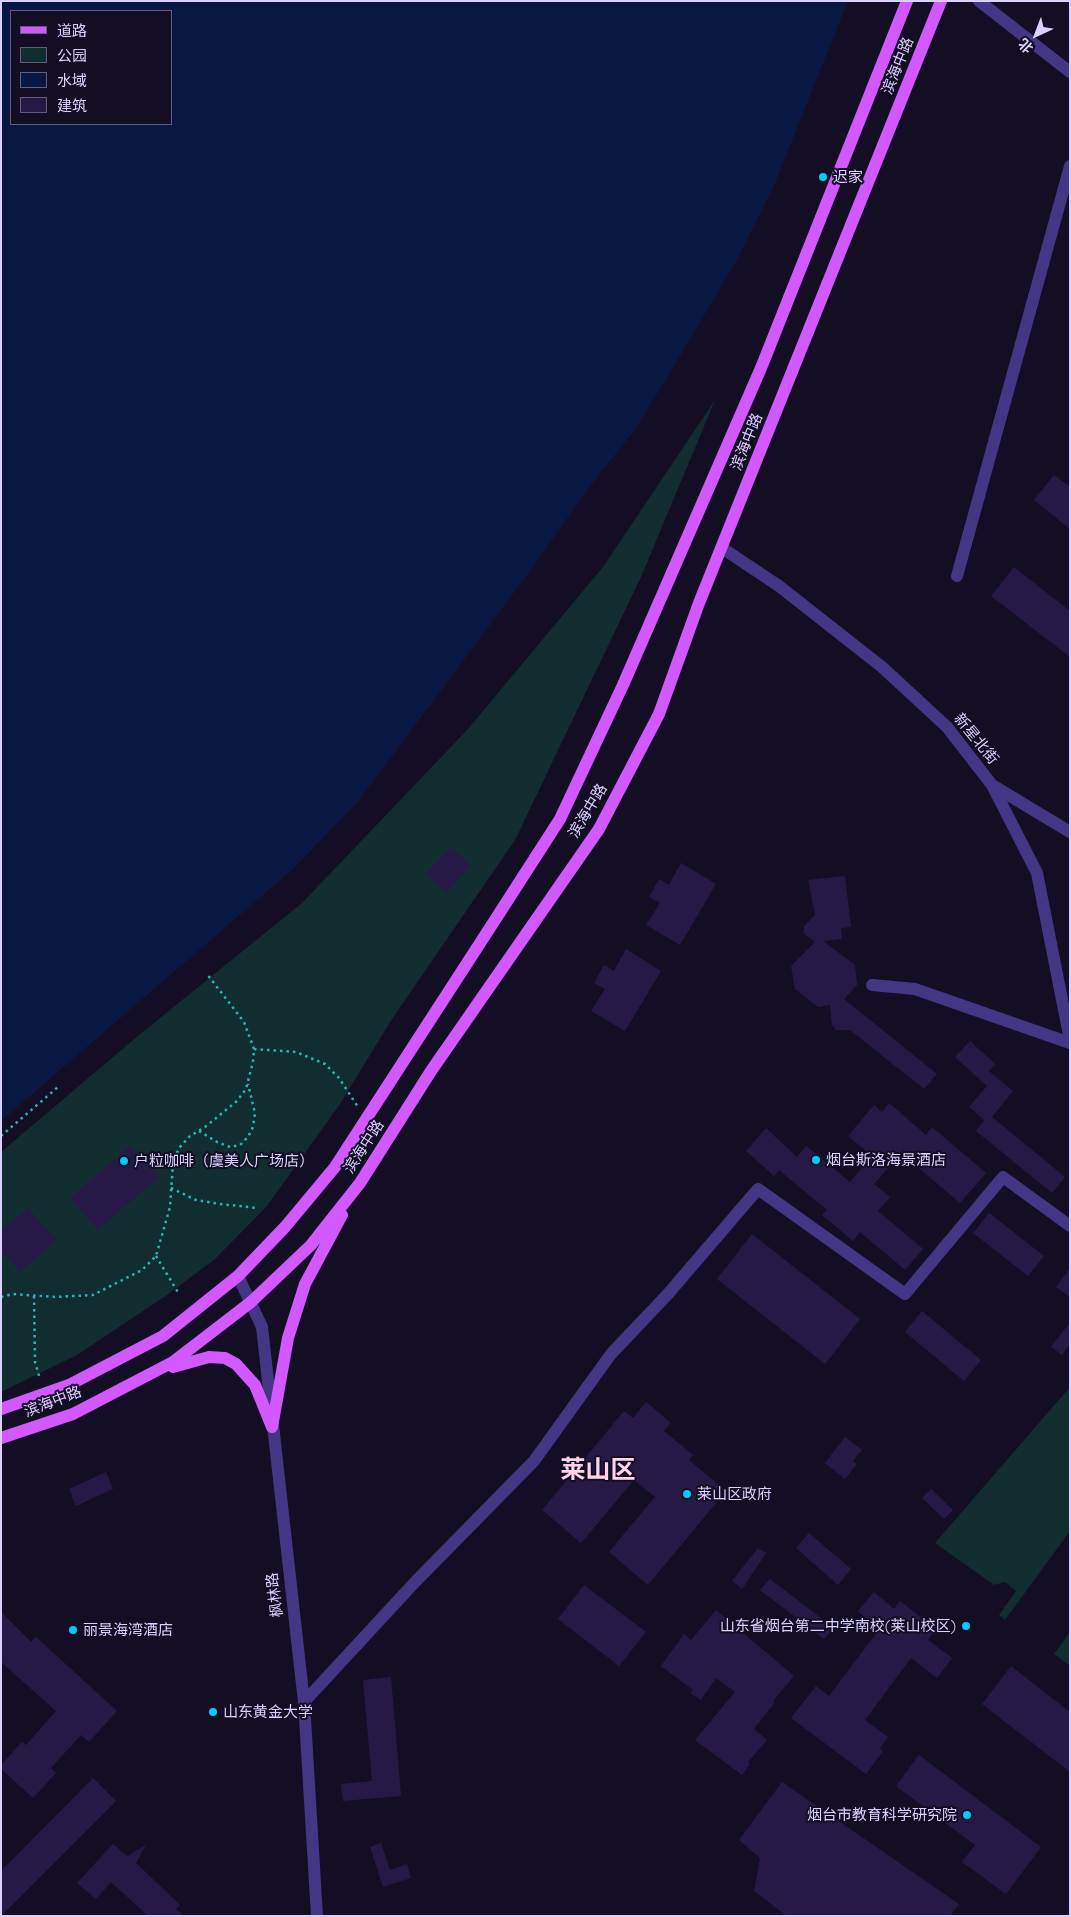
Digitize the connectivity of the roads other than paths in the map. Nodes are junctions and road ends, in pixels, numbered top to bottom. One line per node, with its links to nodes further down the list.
1 (907, 1): 14 (main road, 滨海中路)
2 (941, 1): 6 (main road, 滨海中路)
3 (979, 1): 4 (street)
4 (1070, 72)
5 (1070, 166): 7 (street)
6 (722, 548): 8 (street, 新星北街); 12 (main road, 滨海中路)
7 (957, 576)
8 (992, 785): 9 (street); 11 (street, 新星北街)
9 (1070, 832)
10 (872, 986): 11 (street)
11 (1070, 1042)
12 (360, 1183): 15 (main road, 滨海中路); 18 (main road)
13 (1070, 1226): 20 (street)
14 (238, 1276): 15 (street, 枫林路); 17 (main road, 滨海中路)
15 (251, 1302): 16 (main road, 滨海中路); 18 (street, 枫林路)
16 (129, 1386): 18 (main road); 19 (main road, 滨海中路)
17 (1, 1409)
18 (272, 1427): 20 (street, 枫林路)
19 (1, 1438)
20 (304, 1702): 21 (street, 枫林路)
21 (317, 1916)

